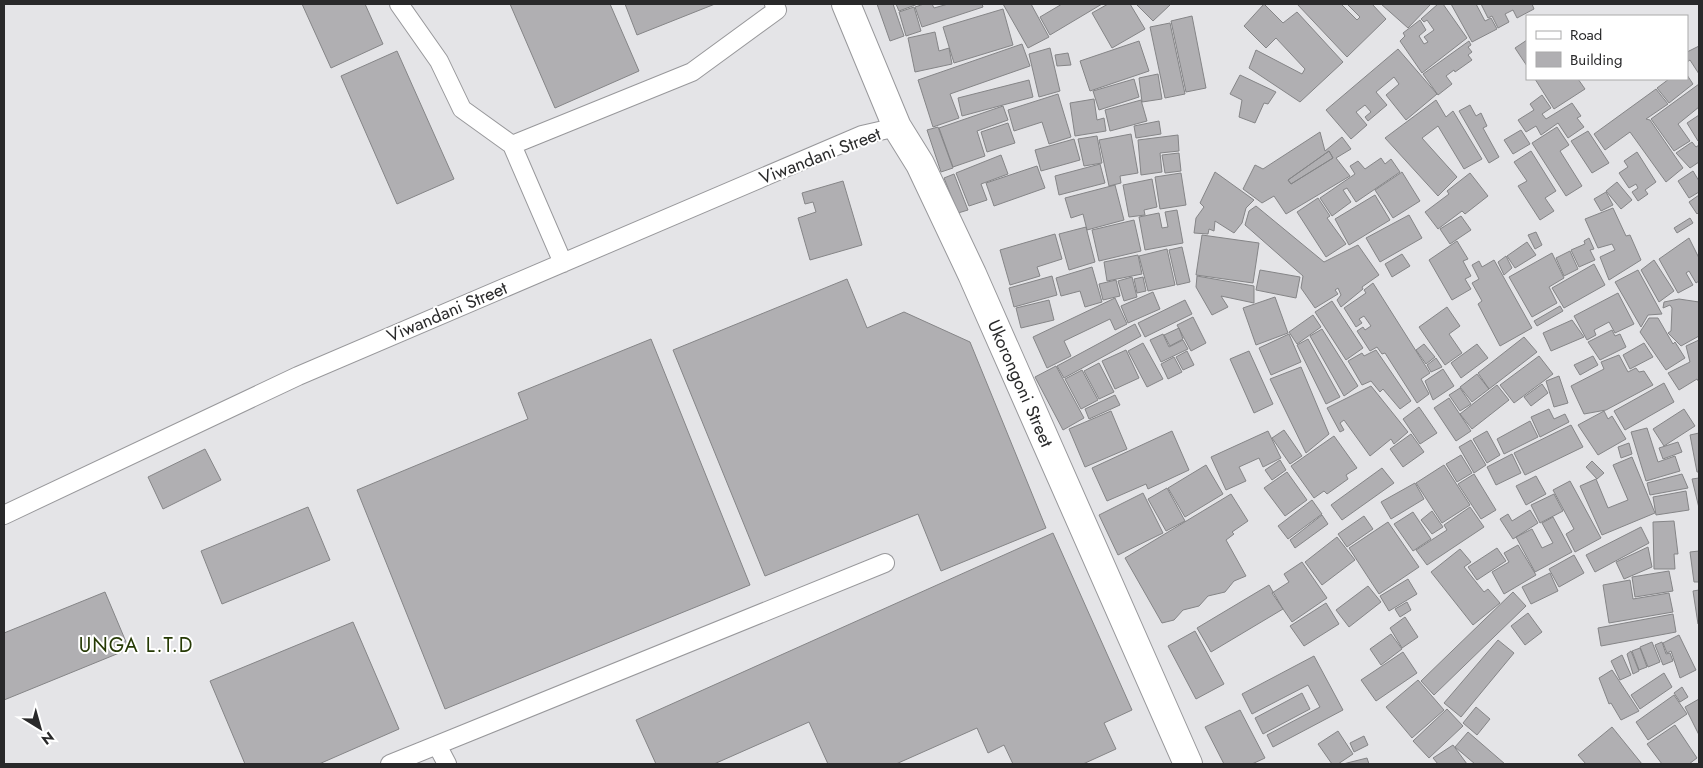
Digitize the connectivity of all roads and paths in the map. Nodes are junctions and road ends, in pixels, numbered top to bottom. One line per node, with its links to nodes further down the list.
1 (399, 4): 5 (lane)
2 (774, 4): 5 (lane)
3 (846, 4): 4 (street, Ukorongoni Street)
4 (897, 127): 6 (lane, Viwandani Street); 12 (street, Ukorongoni Street)
5 (512, 145): 6 (lane)
6 (563, 262): 7 (lane, Viwandani Street)
7 (4, 515)
8 (885, 564): 9 (lane)
9 (436, 745): 10 (lane); 11 (lane)
10 (390, 764)
11 (447, 764)
12 (1188, 764)

